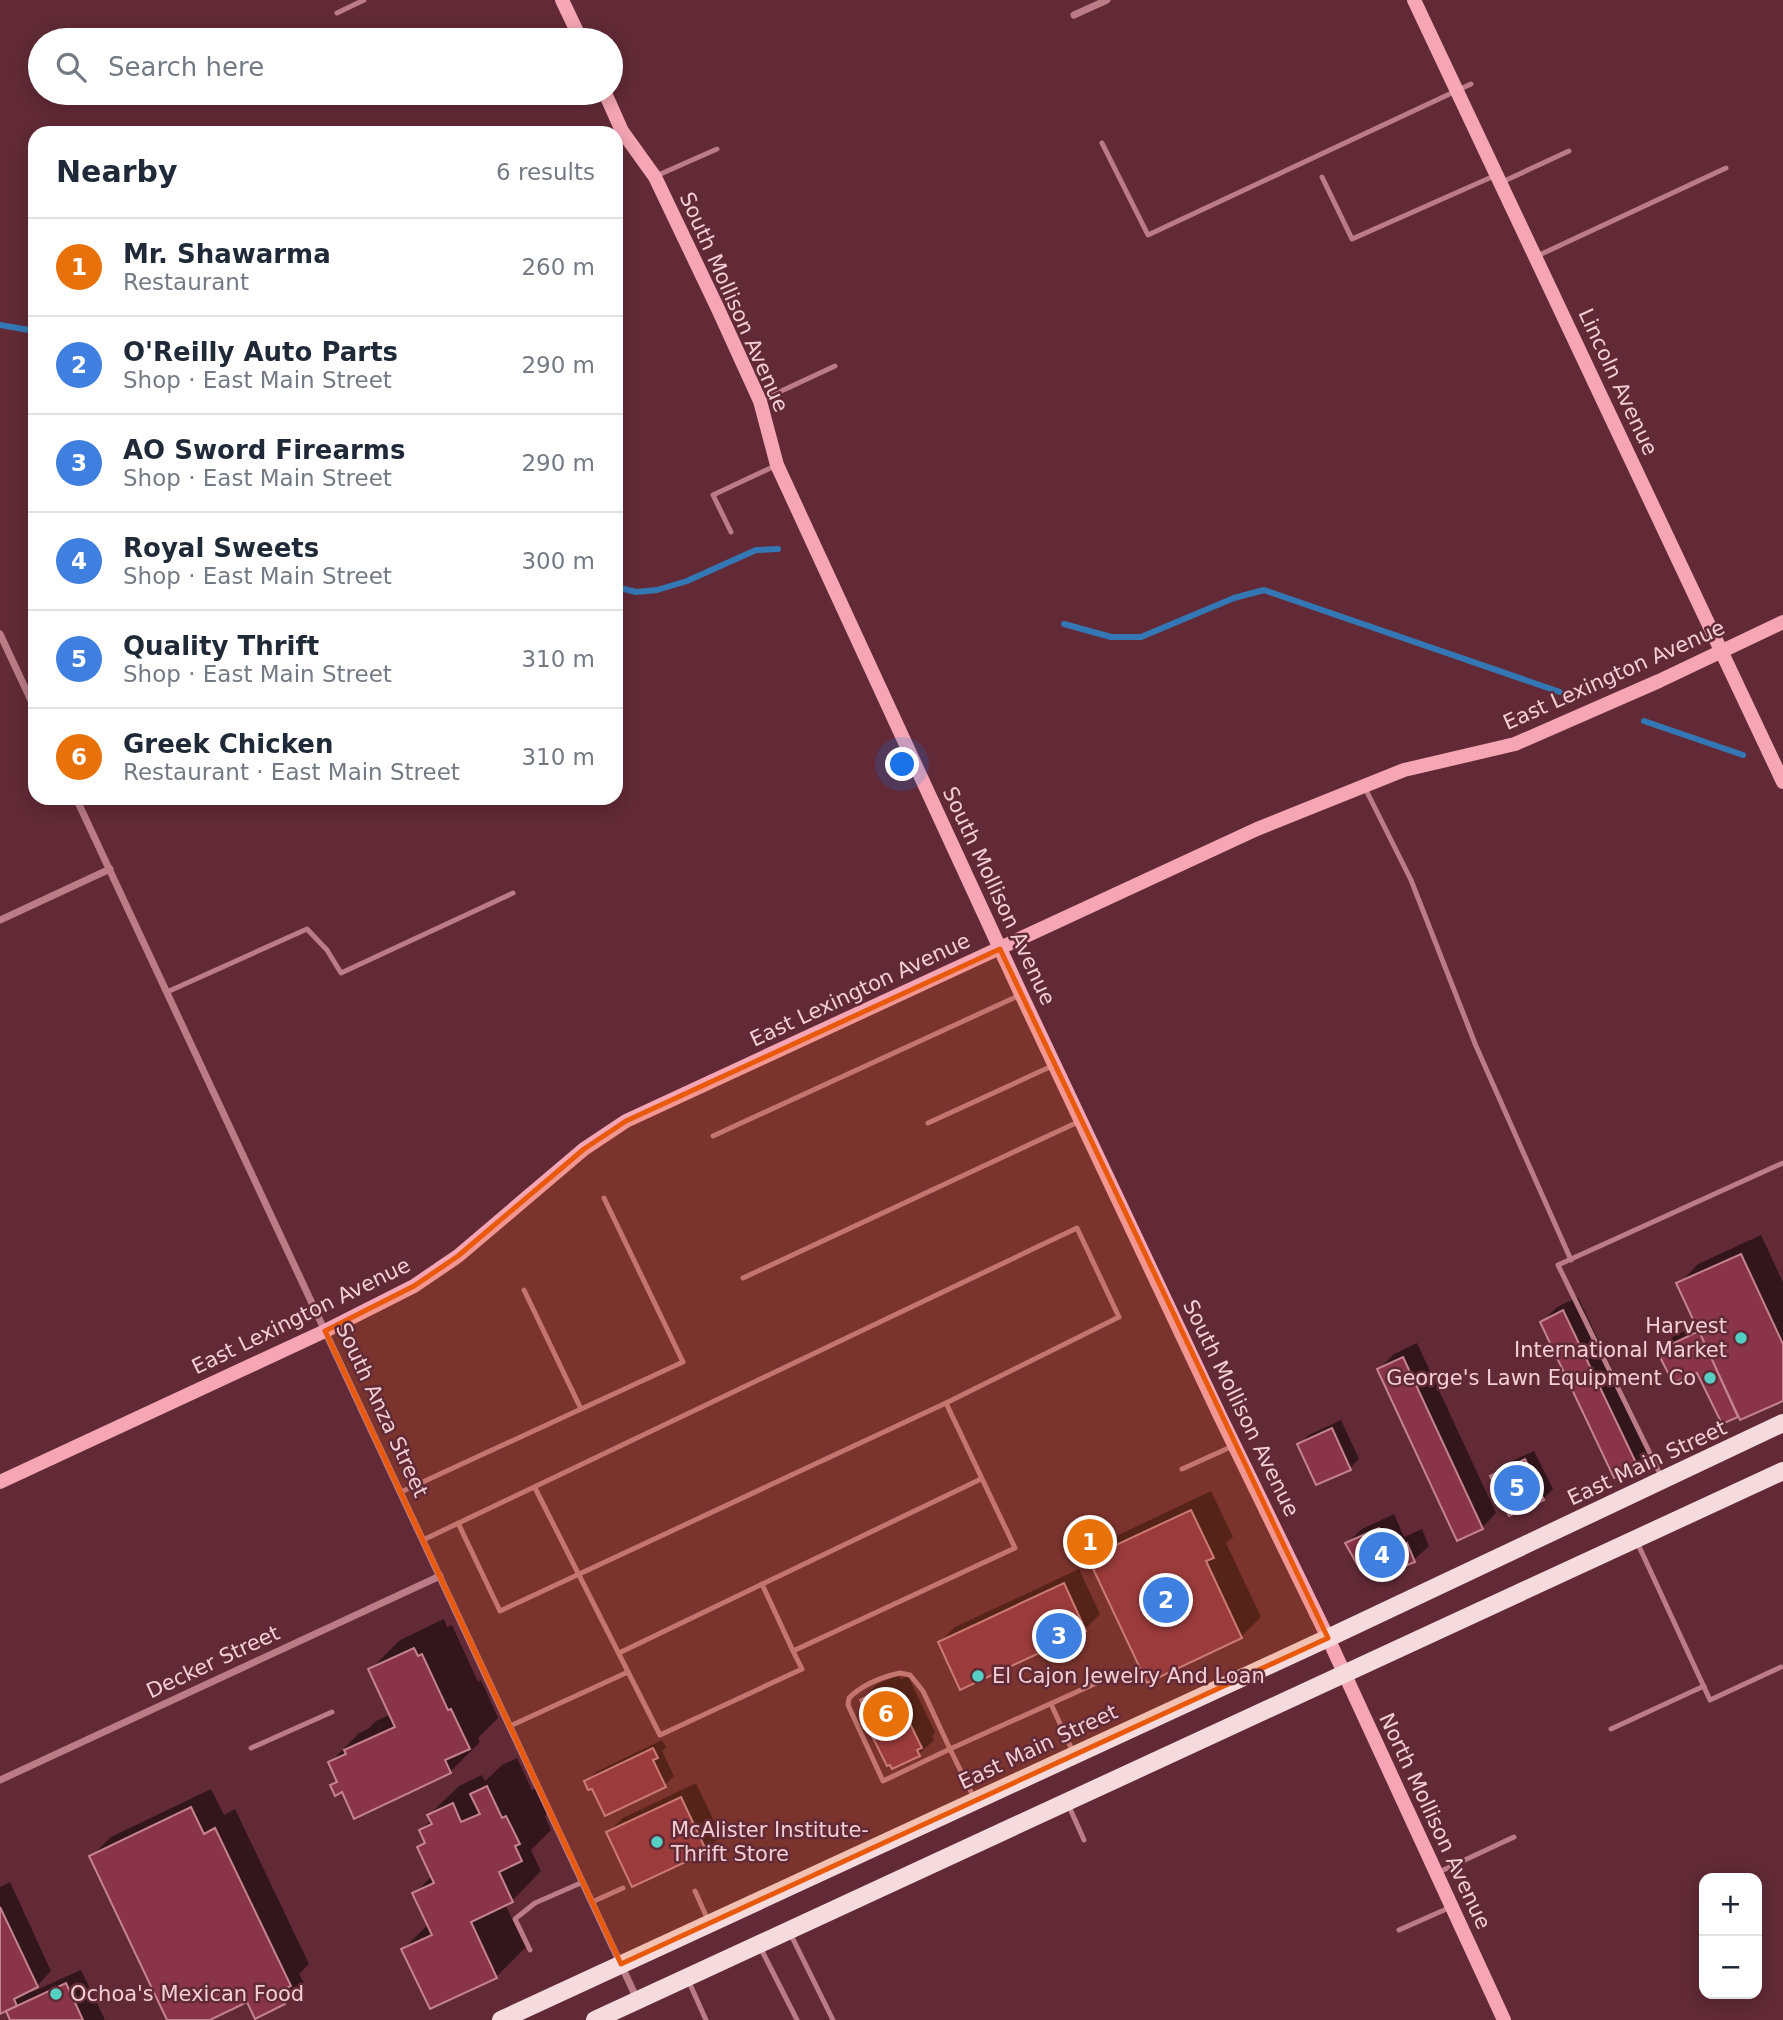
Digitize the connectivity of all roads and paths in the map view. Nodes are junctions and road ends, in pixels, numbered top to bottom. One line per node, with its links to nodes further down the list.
1 (364, 0): 5 (lane)
2 (562, 0): 7 (street)
3 (1107, 0): 6 (street)
4 (1414, 0): 9 (street, Lincoln Avenue)
5 (337, 13)
6 (1074, 15)
7 (575, 28)
8 (1471, 84): 9 (lane)
9 (1457, 90): 13 (lane); 19 (street, Lincoln Avenue)
10 (610, 105): 11 (street, South Mollison Avenue)
11 (620, 126)
12 (623, 132): 17 (street, South Mollison Avenue)
13 (1102, 143)
14 (717, 149): 17 (lane)
15 (1569, 151): 19 (lane)
16 (1726, 168): 20 (lane)
17 (655, 177): 22 (street, South Mollison Avenue)
18 (1322, 177): 19 (lane)
19 (1499, 179): 20 (street, Lincoln Avenue)
20 (1535, 257): 27 (street, Lincoln Avenue)
21 (835, 366): 22 (lane)
22 (760, 401): 23 (street, South Mollison Avenue)
23 (776, 465): 24 (lane); 35 (street, South Mollison Avenue)
24 (730, 532)
25 (1783, 622): 27 (street, East Lexington Avenue)
26 (0, 634): 28 (street)
27 (1722, 650): 29 (street, Lincoln Avenue); 30 (street, East Lexington Avenue)
28 (28, 694)
29 (1783, 782)
30 (1364, 786): 35 (street, East Lexington Avenue); 44 (lane)
31 (79, 805): 32 (street, South Anza Street)
32 (110, 869): 34 (street); 36 (street, South Anza Street)
33 (513, 893): 36 (lane)
34 (0, 920)
35 (1000, 949): 37 (street, South Mollison Avenue); 47 (street, East Lexington Avenue)
36 (167, 992): 47 (street, South Anza Street)
37 (1021, 994): 38 (street, South Mollison Avenue); 41 (lane)
38 (1055, 1065): 39 (street, South Mollison Avenue); 40 (lane)
39 (1081, 1120): 45 (lane); 51 (street, South Mollison Avenue)
40 (928, 1123)
41 (713, 1136)
42 (1783, 1163): 44 (lane)
43 (604, 1198): 49 (lane)
44 (1571, 1259): 55 (lane)
45 (743, 1278)
46 (524, 1290): 49 (lane)
47 (325, 1331): 56 (street, East Lexington Avenue); 58 (street, South Anza Street)
48 (946, 1403): 54 (lane); 57 (lane); 62 (lane)
49 (581, 1409): 58 (lane)
50 (1783, 1423): 55 (main road, East Main Street)
51 (1234, 1446): 52 (lane); 65 (street, South Mollison Avenue)
52 (1182, 1469)
53 (1783, 1471): 60 (main road)
54 (981, 1479): 64 (lane); 66 (lane)
55 (1663, 1480): 65 (main road, East Main Street)
56 (0, 1482)
57 (535, 1488): 59 (lane); 62 (lane)
58 (401, 1492): 61 (street, South Anza Street)
59 (458, 1524): 61 (lane); 62 (lane)
60 (1636, 1539): 70 (main road); 72 (lane)
61 (423, 1540): 63 (street, South Anza Street)
62 (580, 1575): 67 (lane)
63 (440, 1576): 75 (street, South Anza Street); 80 (street, Decker Street)
64 (762, 1584): 66 (lane); 67 (lane)
65 (1328, 1638): 70 (street, North Mollison Avenue); 79 (main road, East Main Street)
66 (793, 1651): 69 (lane)
67 (619, 1653): 69 (lane)
68 (1782, 1667): 72 (lane)
69 (628, 1672): 75 (lane)
70 (1345, 1675): 82 (main road); 85 (street, North Mollison Avenue)
71 (1112, 1676): 73 (lane)
72 (1704, 1686): 76 (lane)
73 (1051, 1704): 78 (lane); 79 (lane)
74 (332, 1712): 77 (lane)
75 (510, 1726): 86 (street, South Anza Street)
76 (1611, 1729)
77 (251, 1748)
78 (950, 1749): 78 (lane); 81 (lane)
79 (1074, 1755): 81 (main road, East Main Street)
80 (0, 1780)
81 (975, 1801): 91 (main road, East Main Street)
82 (1068, 1803): 84 (lane); 93 (main road)
83 (1514, 1837): 85 (lane)
84 (1084, 1840)
85 (1435, 1874): 90 (street, North Mollison Avenue)
86 (583, 1882): 89 (street, South Anza Street); 95 (lane)
87 (623, 1888): 89 (lane)
88 (695, 1891): 91 (lane)
89 (592, 1902): 96 (street, South Anza Street)
90 (1451, 1907): 92 (lane); 104 (street, North Mollison Avenue)
91 (709, 1923): 96 (main road, East Main Street)
92 (1399, 1930)
93 (790, 1932): 94 (main road); 103 (lane)
94 (760, 1946): 97 (main road); 102 (lane)
95 (530, 1950)
96 (621, 1964): 98 (street, South Anza Street); 99 (main road, East Main Street)
97 (688, 1979): 98 (main road); 101 (lane)
98 (637, 2000): 100 (main road)
99 (501, 2020)
100 (595, 2020)
101 (706, 2020)
102 (797, 2020)
103 (833, 2020)
104 (1504, 2020)

